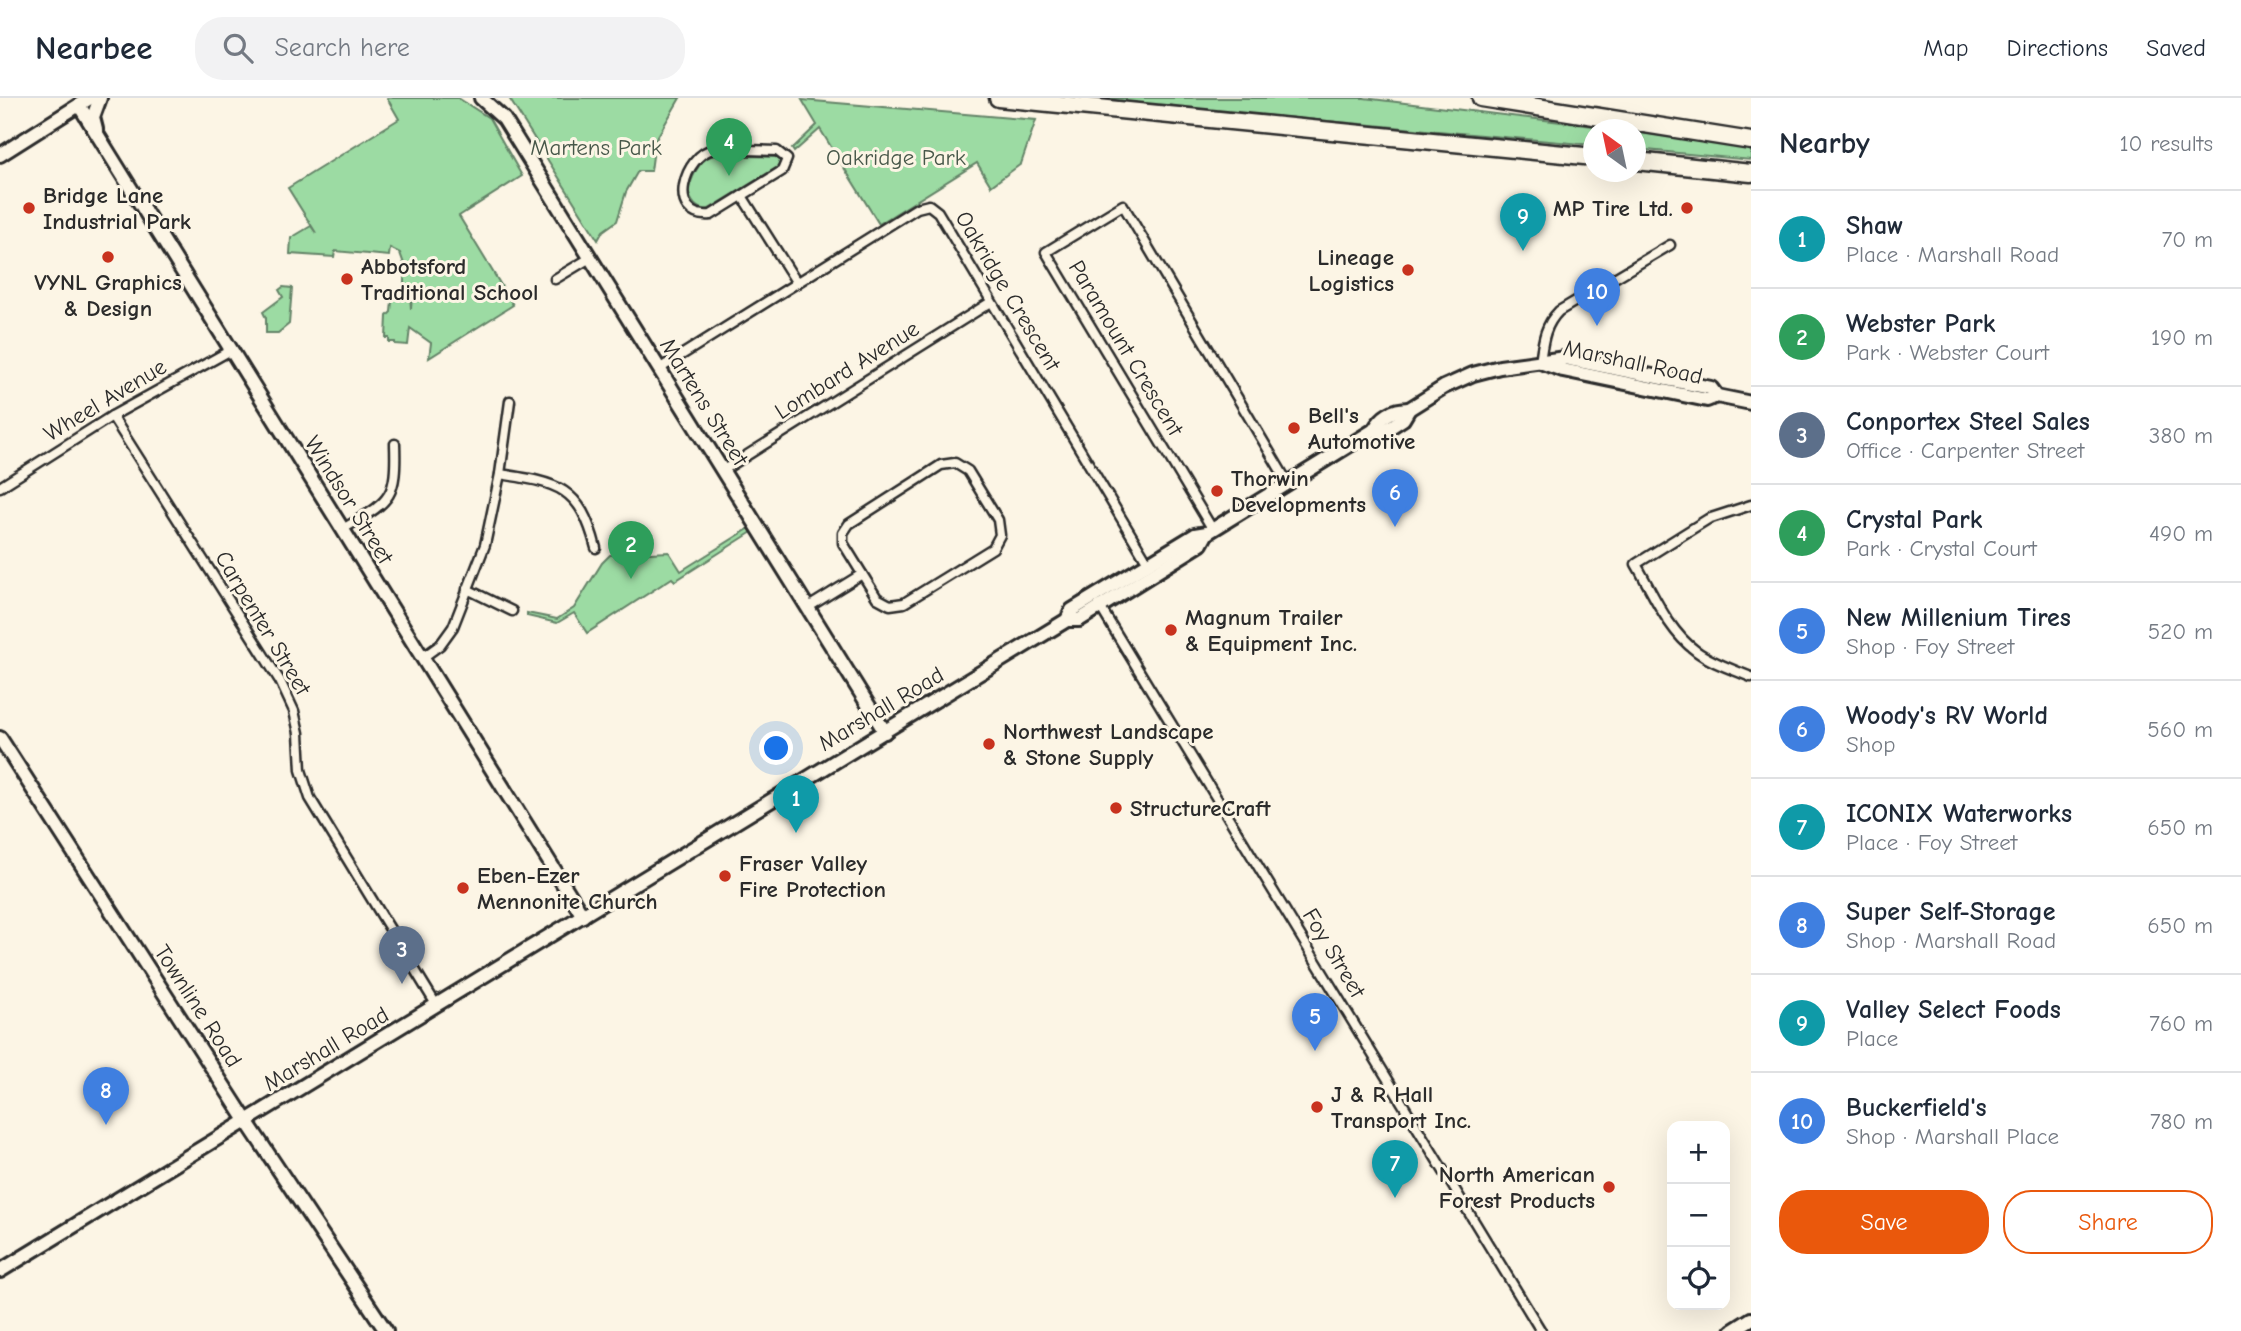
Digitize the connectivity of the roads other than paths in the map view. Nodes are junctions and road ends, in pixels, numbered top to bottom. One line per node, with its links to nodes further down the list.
1 (100, 98): 6 (street)
2 (481, 98): 14 (street, Martens Street)
3 (998, 98): 9 (highway)
4 (1481, 98): 7 (highway)
5 (84, 101): 6 (street, Windsor Street); 8 (street)
6 (96, 133): 18 (street, Windsor Street)
7 (1751, 141)
8 (0, 155)
9 (1583, 156)
10 (1646, 162): 11 (highway)
11 (1751, 173)
12 (742, 196): 12 (street); 16 (street)
13 (1670, 245): 19 (street)
14 (590, 258): 15 (street); 20 (street, Martens Street)
15 (555, 279)
16 (797, 283): 17 (street, Oakridge Crescent); 20 (street, Oakridge Crescent)
17 (991, 302): 28 (street, Lombard Avenue); 36 (street, Oakridge Crescent)
18 (231, 350): 26 (street, Wheel Avenue); 33 (street, Windsor Street)
19 (1540, 362): 21 (street, Marshall Road); 22 (street, Marshall Road); 30 (street, Marshall Road)
20 (659, 369): 28 (street, Martens Street)
21 (1587, 373): 22 (street); 23 (street, Marshall Road)
22 (1652, 375): 23 (street, Marshall Road)
23 (1717, 396): 25 (street, Marshall Road)
24 (510, 401): 29 (street)
25 (1751, 403)
26 (112, 416): 31 (street, Wheel Avenue); 47 (street, Carpenter Street)
27 (395, 444): 33 (street)
28 (722, 471): 40 (street, Martens Street)
29 (500, 474): 35 (street); 38 (street)
30 (1288, 483): 34 (street, Marshall Road); 34 (street, Paramount Crescent)
31 (0, 487)
32 (1751, 505): 43 (street)
33 (343, 529): 42 (street, Windsor Street)
34 (1210, 531): 36 (street, Marshall Road); 39 (street, Marshall Road)
35 (596, 548)
36 (1148, 563): 39 (street, Marshall Road)
37 (862, 574): 37 (street); 40 (street)
38 (467, 589): 41 (street); 42 (street)
39 (1097, 601): 44 (street, Marshall Road); 52 (street, Foy Street)
40 (807, 608): 44 (street, Martens Street)
41 (512, 611)
42 (422, 658): 46 (street, Windsor Street)
43 (1751, 677)
44 (885, 732): 46 (street, Marshall Road)
45 (0, 738): 48 (street, Townline Road)
46 (583, 916): 47 (street, Marshall Road)
47 (437, 1006): 48 (street, Marshall Road)
48 (247, 1122): 49 (street, Marshall Road); 51 (street, Townline Road)
49 (0, 1271)
50 (1751, 1320): 53 (street)
51 (386, 1331)
52 (1541, 1331)
53 (1732, 1331)

